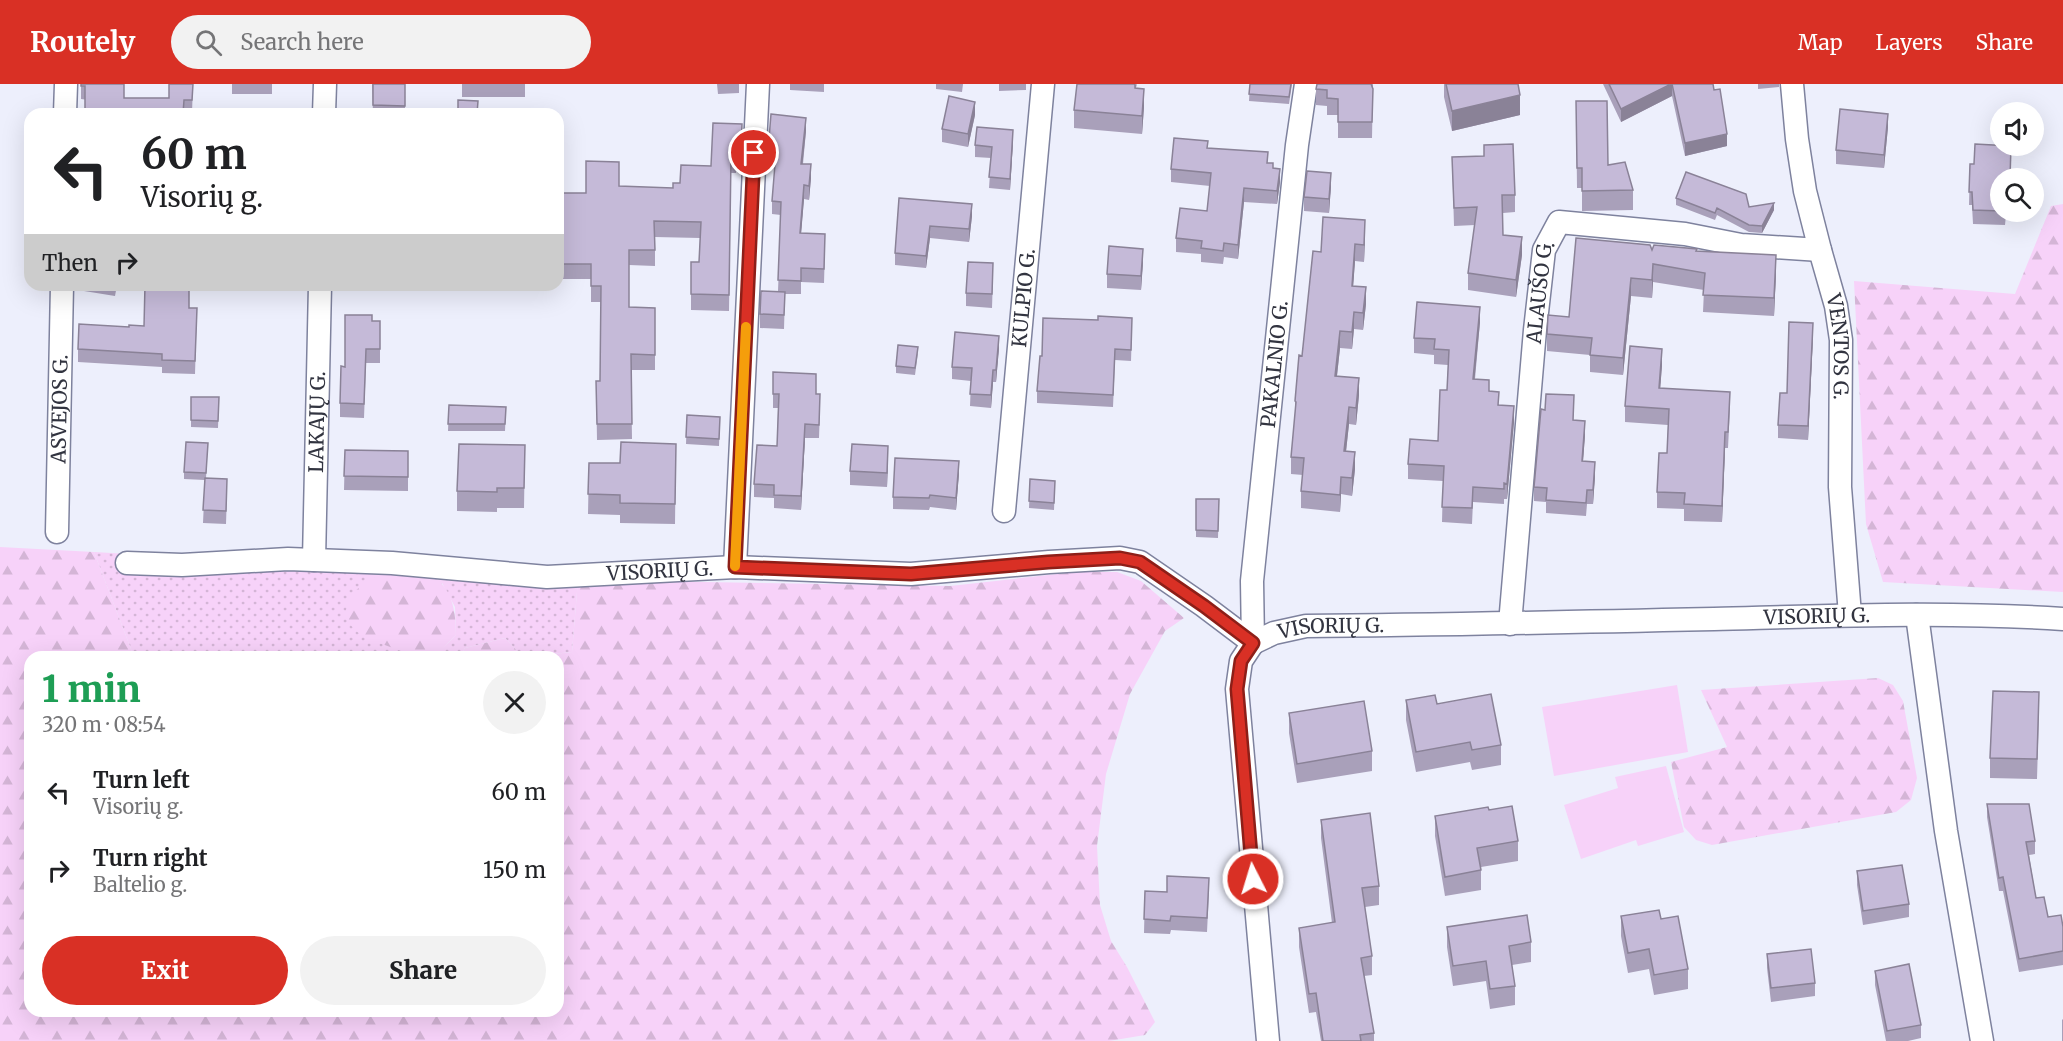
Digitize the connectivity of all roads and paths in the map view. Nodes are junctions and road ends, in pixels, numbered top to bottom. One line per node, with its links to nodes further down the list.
1 (66, 84): 7 (street)
2 (325, 84): 8 (street)
3 (758, 84): 16 (street)
4 (1044, 84): 12 (street, KULPIO G.)
5 (1306, 84): 21 (street, PAKALNIO G.)
6 (1792, 84): 9 (street, VENTOS G.)
7 (65, 108)
8 (324, 108)
9 (1820, 250): 17 (street, VENTOS G.); 20 (street, ALAUŠO G.)
10 (62, 291): 13 (street, ASVEJOS G.)
11 (320, 291): 14 (street, LAKAJŲ G.)
12 (1004, 511)
13 (57, 532)
14 (314, 560): 15 (street, VISORIŲ G.); 16 (street, VISORIŲ G.)
15 (127, 563)
16 (735, 567): 21 (street, VISORIŲ G.)
17 (1850, 615): 18 (street, VISORIŲ G.); 20 (street, VISORIŲ G.)
18 (1917, 615): 19 (street, VISORIŲ G.); 23 (street)
19 (2063, 619)
20 (1510, 624): 21 (street, VISORIŲ G.)
21 (1253, 643): 22 (street)
22 (1268, 1041)
23 (1982, 1041)

